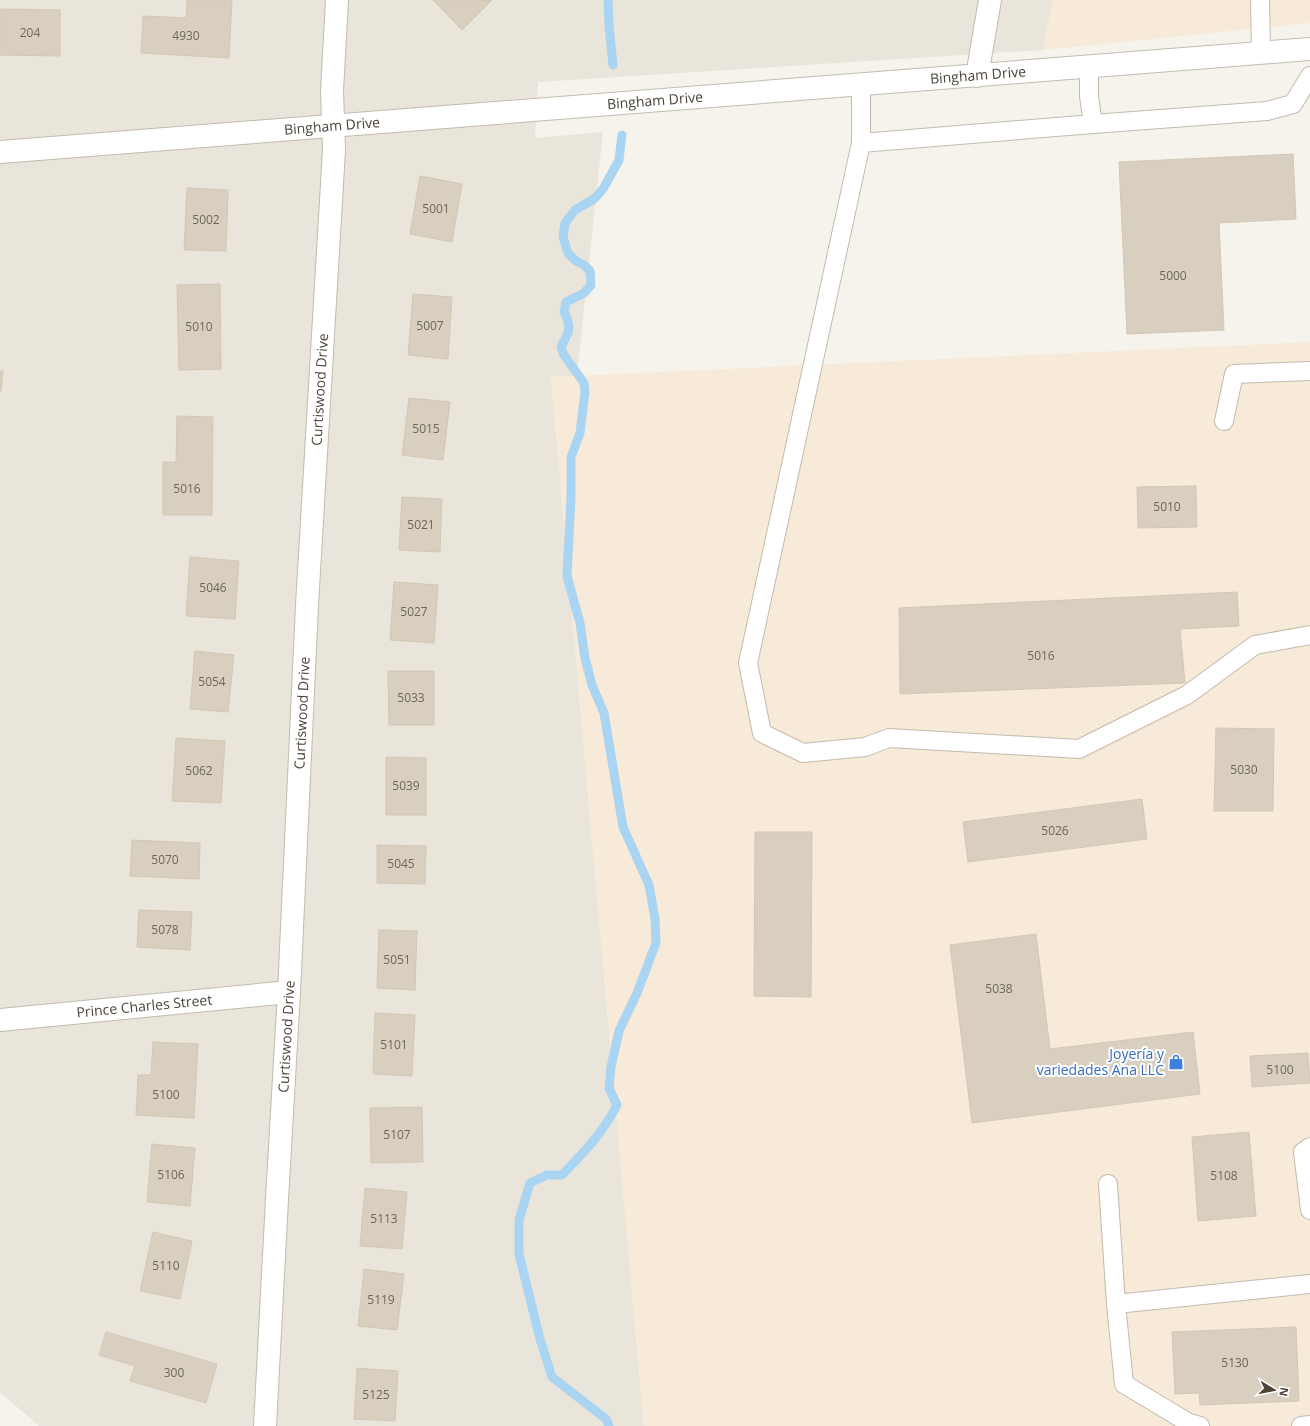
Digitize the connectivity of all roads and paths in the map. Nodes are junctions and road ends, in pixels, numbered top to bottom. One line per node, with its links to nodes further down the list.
1 (337, 0): 11 (street, Curtiswood Drive)
2 (990, 0): 7 (street)
3 (1260, 0): 5 (lane)
4 (1310, 49): 5 (street, Bingham Drive)
5 (1261, 53): 6 (street, Bingham Drive)
6 (1089, 66): 7 (street, Bingham Drive); 10 (lane)
7 (977, 76): 9 (street, Bingham Drive)
8 (1310, 76): 10 (lane)
9 (861, 85): 11 (street, Bingham Drive); 12 (lane)
10 (1093, 124): 12 (lane)
11 (333, 126): 13 (street, Bingham Drive); 17 (street, Curtiswood Drive)
12 (861, 144): 16 (lane)
13 (0, 152)
14 (1310, 371): 15 (lane)
15 (1224, 421)
16 (1310, 634)
17 (289, 992): 18 (street, Prince Charles Street); 25 (street, Curtiswood Drive)
18 (0, 1020)
19 (1310, 1147): 21 (lane)
20 (1108, 1184): 23 (lane)
21 (1310, 1210)
22 (1310, 1284): 23 (lane)
23 (1116, 1304): 26 (lane)
24 (1310, 1425): 27 (lane)
25 (265, 1426)
26 (1200, 1426)
27 (1301, 1426)

